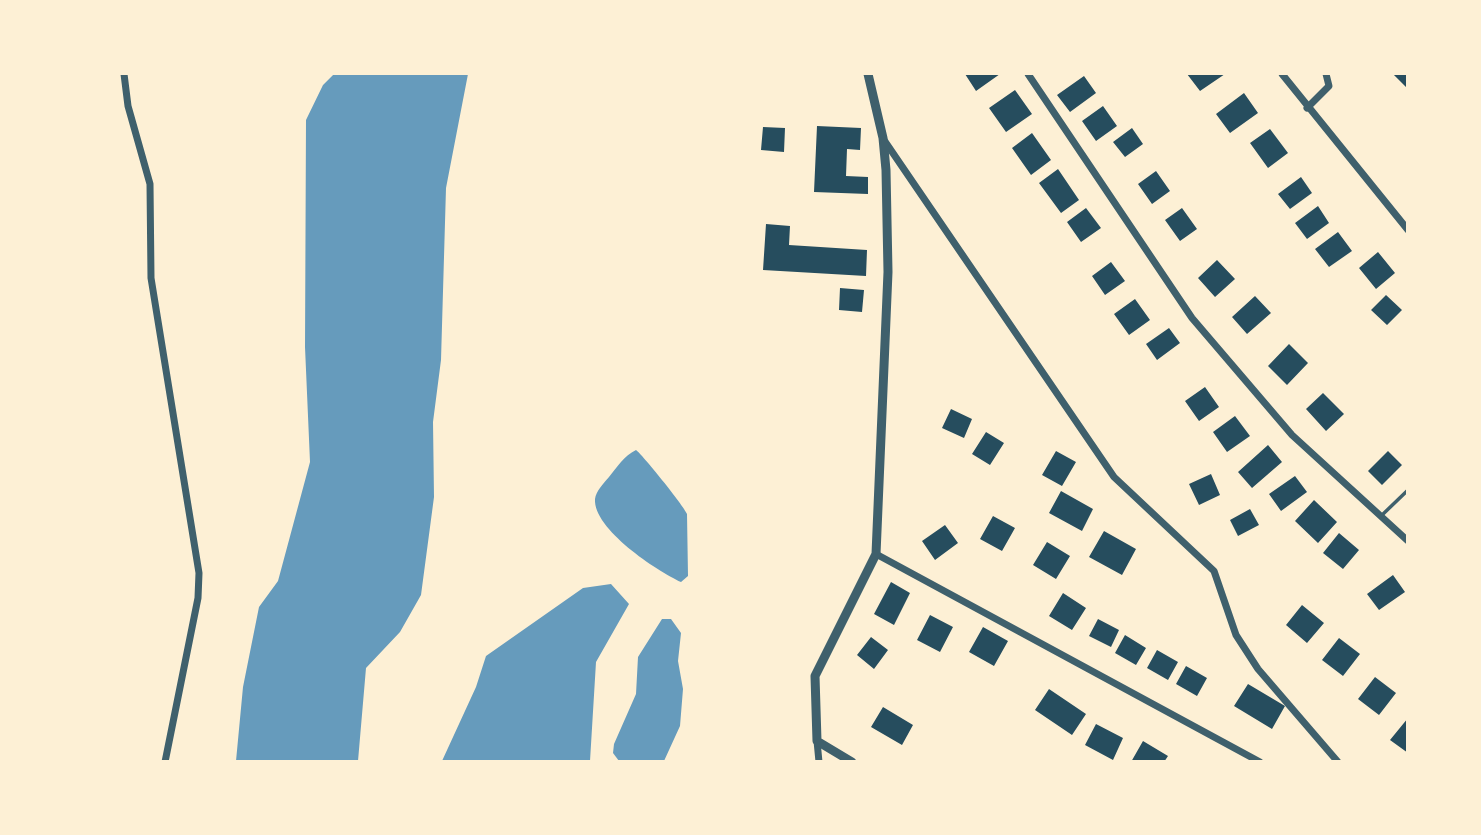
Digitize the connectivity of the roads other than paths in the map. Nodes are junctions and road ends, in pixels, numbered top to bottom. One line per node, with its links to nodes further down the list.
1 (124, 74): 14 (street)
2 (868, 74): 7 (street)
3 (1028, 74): 10 (street)
4 (1282, 74): 6 (street)
5 (1326, 74): 6 (street)
6 (1307, 108): 8 (street)
7 (883, 138): 12 (street); 18 (street)
8 (1408, 230)
9 (1408, 490): 10 (lane)
10 (1380, 518): 11 (street)
11 (1408, 541)
12 (876, 554): 13 (street); 17 (street)
13 (817, 741): 15 (street); 16 (street)
14 (166, 761)
15 (818, 761)
16 (852, 761)
17 (1260, 761)
18 (1338, 761)

